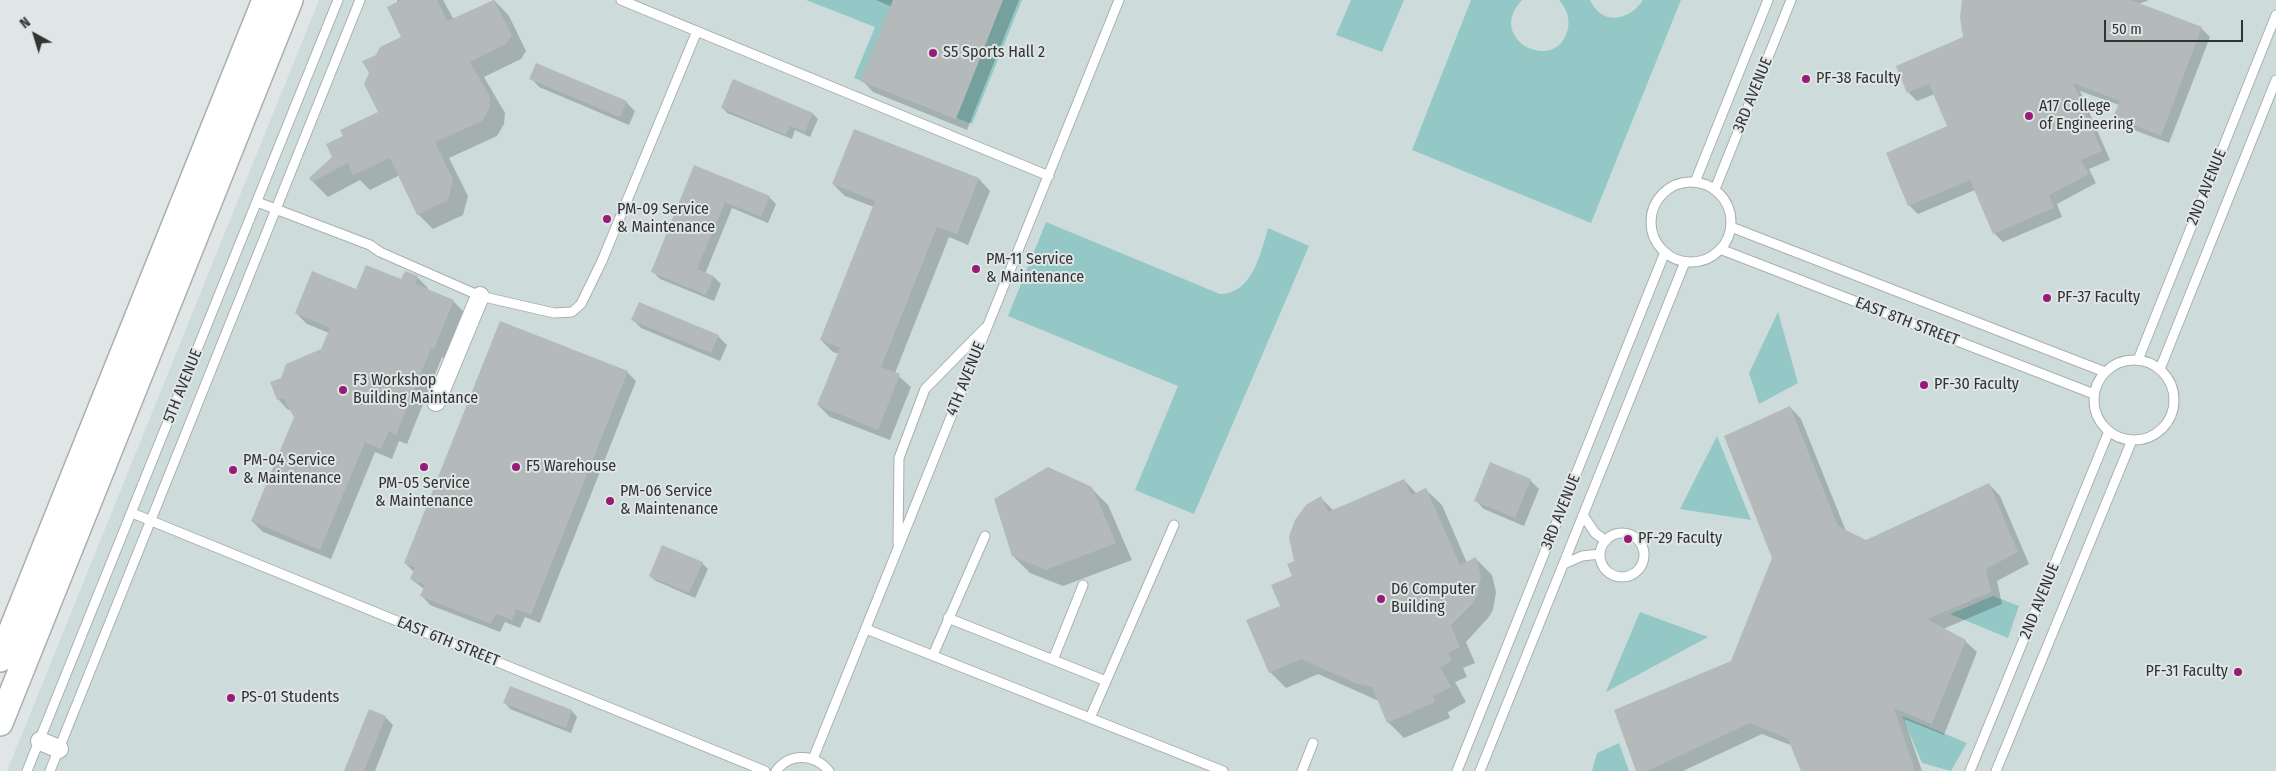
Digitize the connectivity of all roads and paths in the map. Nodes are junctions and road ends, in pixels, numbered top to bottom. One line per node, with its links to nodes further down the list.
1 (265, 0): 43 (main road)
2 (290, 0): 47 (main road)
3 (338, 0): 15 (lane, 5TH AVENUE)
4 (360, 0): 16 (lane, 5TH AVENUE)
5 (621, 0): 10 (lane)
6 (1119, 0): 12 (lane, 4TH AVENUE)
7 (1768, 0): 13 (lane, 3RD AVENUE)
8 (1791, 0): 14 (lane, 3RD AVENUE)
9 (2276, 15): 23 (lane, 2ND AVENUE)
10 (697, 31): 12 (lane); 21 (lane)
11 (2276, 80): 24 (lane, 2ND AVENUE)
12 (1048, 176): 22 (lane, 4TH AVENUE)
13 (1695, 182): 14 (lane); 19 (lane)
14 (1715, 190): 17 (lane)
15 (257, 202): 16 (lane); 30 (lane, 5TH AVENUE)
16 (276, 209): 21 (lane); 32 (lane, 5TH AVENUE)
17 (1731, 228): 18 (lane); 25 (lane, EAST 8TH STREET)
18 (1720, 249): 20 (lane); 26 (lane, EAST 8TH STREET)
19 (1665, 252): 20 (lane); 59 (lane, 3RD AVENUE)
20 (1685, 262): 31 (lane, 3RD AVENUE)
21 (480, 296): 27 (street)
22 (988, 325): 36 (lane, 4TH AVENUE); 36 (lane)
23 (2138, 360): 24 (lane); 25 (lane)
24 (2160, 369): 29 (lane)
25 (2105, 372): 26 (lane)
26 (2094, 394): 28 (lane)
27 (436, 402)
28 (2109, 431): 29 (lane); 61 (lane, 2ND AVENUE)
29 (2132, 440): 62 (lane, 2ND AVENUE)
30 (132, 513): 32 (lane, EAST 6TH STREET); 48 (lane, 5TH AVENUE)
31 (1584, 515): 35 (lane); 38 (lane, 3RD AVENUE)
32 (151, 520): 50 (lane, 5TH AVENUE); 54 (lane, EAST 6TH STREET)
33 (1174, 525): 45 (lane)
34 (985, 536): 40 (lane)
35 (1606, 540): 37 (lane); 37 (lane)
36 (898, 549): 41 (lane, 4TH AVENUE)
37 (1600, 554): 38 (lane)
38 (1564, 564): 60 (lane, 3RD AVENUE)
39 (1083, 586): 44 (lane)
40 (948, 618): 42 (lane); 44 (lane)
41 (866, 629): 42 (lane); 51 (lane, 4TH AVENUE)
42 (933, 655): 46 (lane)
43 (0, 659)
44 (1053, 660): 45 (lane)
45 (1106, 681): 46 (lane)
46 (1090, 718): 57 (lane)
47 (0, 723)
48 (40, 741): 50 (street); 52 (lane, 5TH AVENUE)
49 (1313, 743): 58 (lane)
50 (59, 749): 53 (lane, 5TH AVENUE)
51 (813, 759): 55 (lane); 56 (lane)
52 (27, 771)
53 (50, 771)
54 (765, 771)
55 (776, 771)
56 (830, 771)
57 (1223, 771)
58 (1302, 771)
59 (1457, 771)
60 (1480, 771)
61 (1970, 771)
62 (1996, 771)

